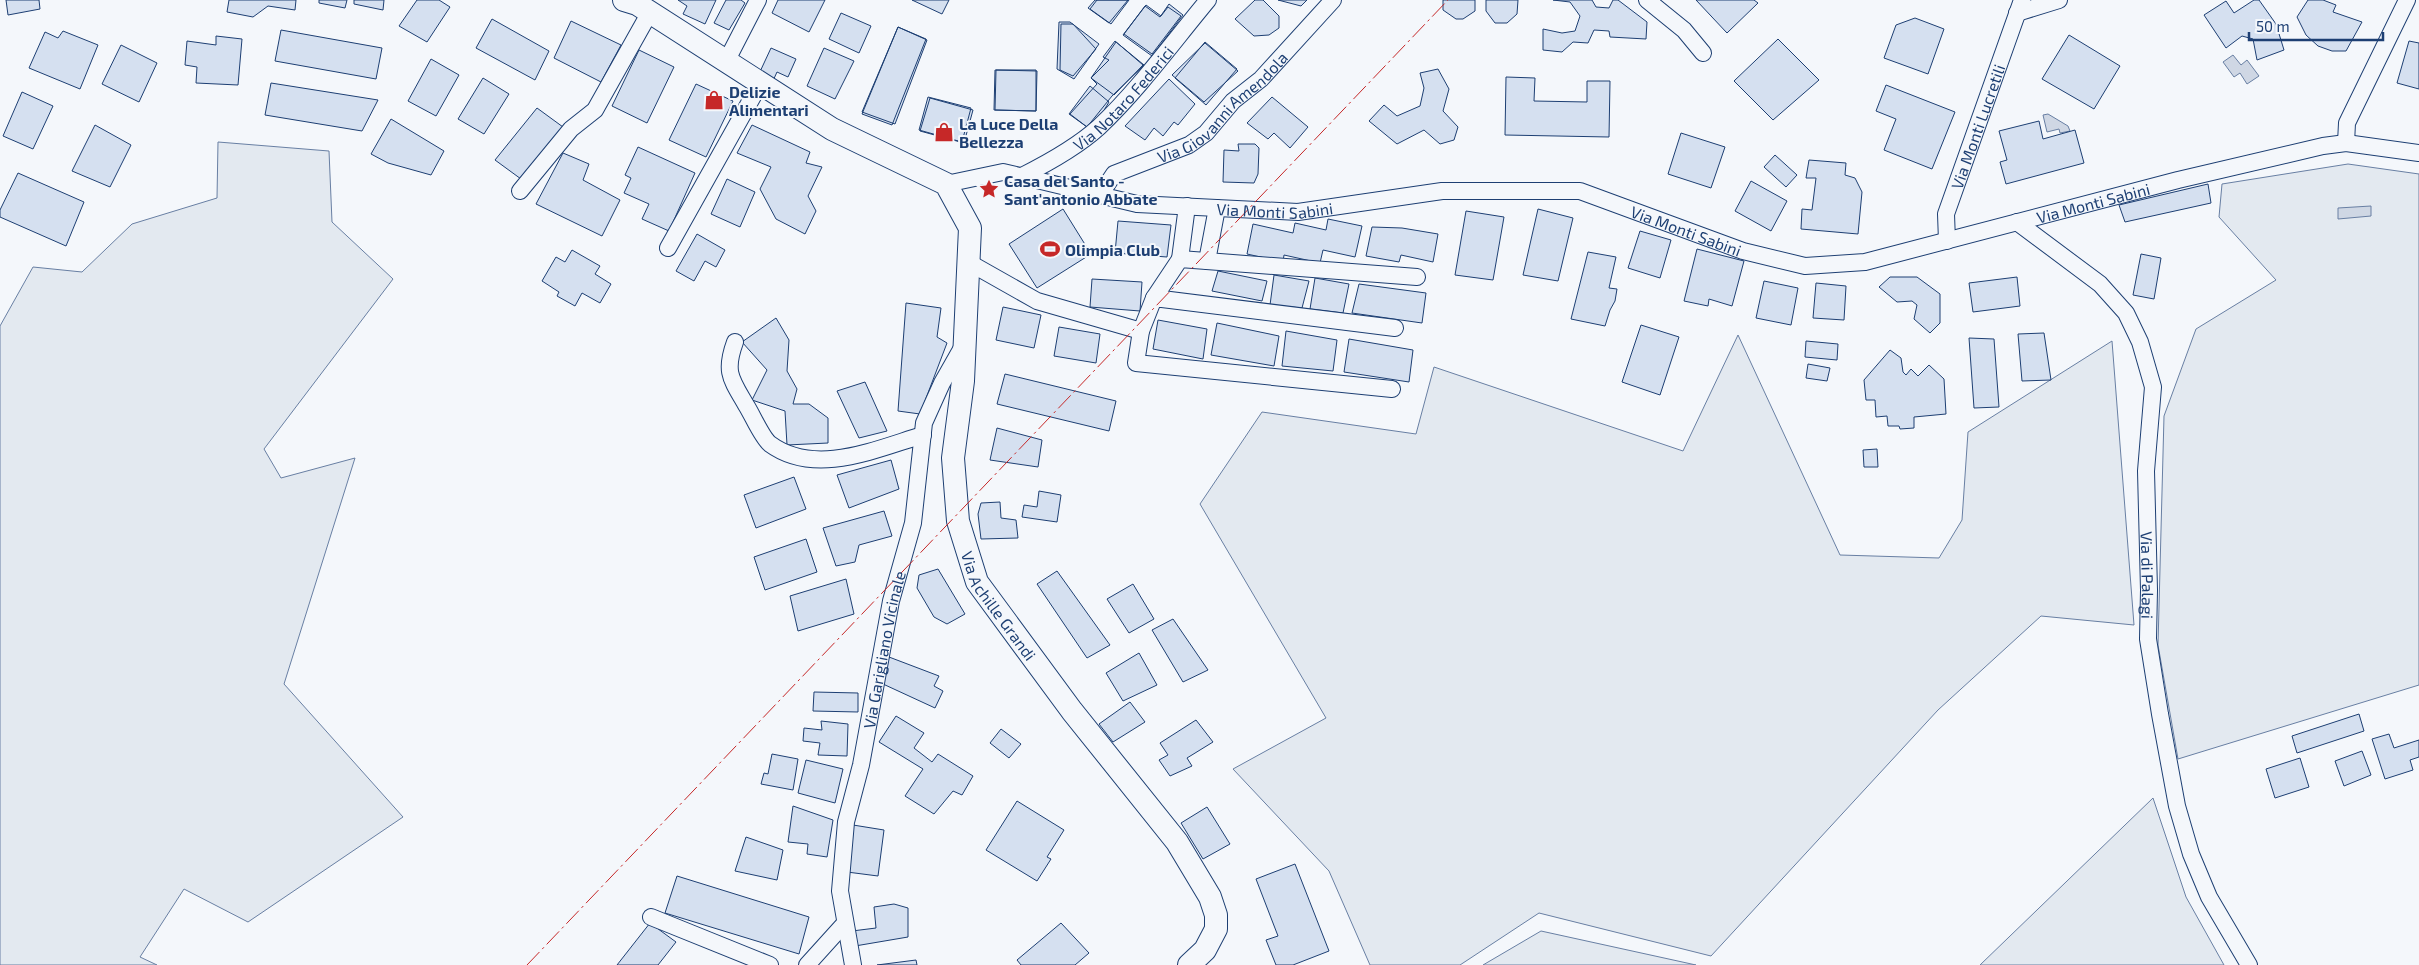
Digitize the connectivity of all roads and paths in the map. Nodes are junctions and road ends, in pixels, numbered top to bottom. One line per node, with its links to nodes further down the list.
1 (624, 0): 9 (main road)
2 (758, 0): 11 (street)
3 (1208, 0): 15 (street, Via Notaro Federici)
4 (1333, 0): 18 (street, Via Giovanni Amendola)
5 (1647, 0): 10 (street)
6 (2059, 0): 8 (street, Via Monti Lucretili)
7 (2407, 0): 13 (street)
8 (2020, 7): 22 (street, Via Monti Lucretili)
9 (650, 12): 11 (main road); 17 (street)
10 (1703, 53)
11 (727, 60): 12 (main road)
12 (761, 82): 16 (main road); 23 (street)
13 (2346, 143): 14 (street, Via Monti Sabini); 21 (street, Via Monti Sabini)
14 (2419, 153)
15 (1022, 176): 16 (street, Via Monti Sabini); 18 (street, Via Monti Sabini)
16 (946, 184): 26 (main road, Via Achille Grandi)
17 (520, 191)
18 (1100, 195): 19 (street, Via Monti Sabini)
19 (1187, 206): 20 (street, Via Monti Sabini); 24 (street)
20 (1216, 208): 22 (street, Via Monti Sabini); 25 (street)
21 (2017, 222): 22 (street, Via Monti Sabini); 41 (street, Via di Palagi)
22 (1946, 241)
23 (668, 248)
24 (1180, 259): 25 (street); 28 (street)
25 (1207, 261): 27 (street)
26 (968, 262): 30 (street); 32 (main road, Via Achille Grandi)
27 (1417, 277)
28 (1154, 298): 29 (street); 30 (street)
29 (1395, 328)
30 (1141, 330): 33 (street)
31 (735, 342): 34 (street)
32 (964, 343): 34 (street, Via Garigliano Vicinale); 40 (main road, Via Achille Grandi)
33 (1392, 389)
34 (923, 435): 36 (street, Via Garigliano Vicinale)
35 (651, 917): 37 (street)
36 (844, 923): 38 (street); 39 (street, Via Garigliano Vicinale)
37 (770, 965)
38 (808, 965)
39 (853, 965)
40 (1189, 965)
41 (2249, 965)

